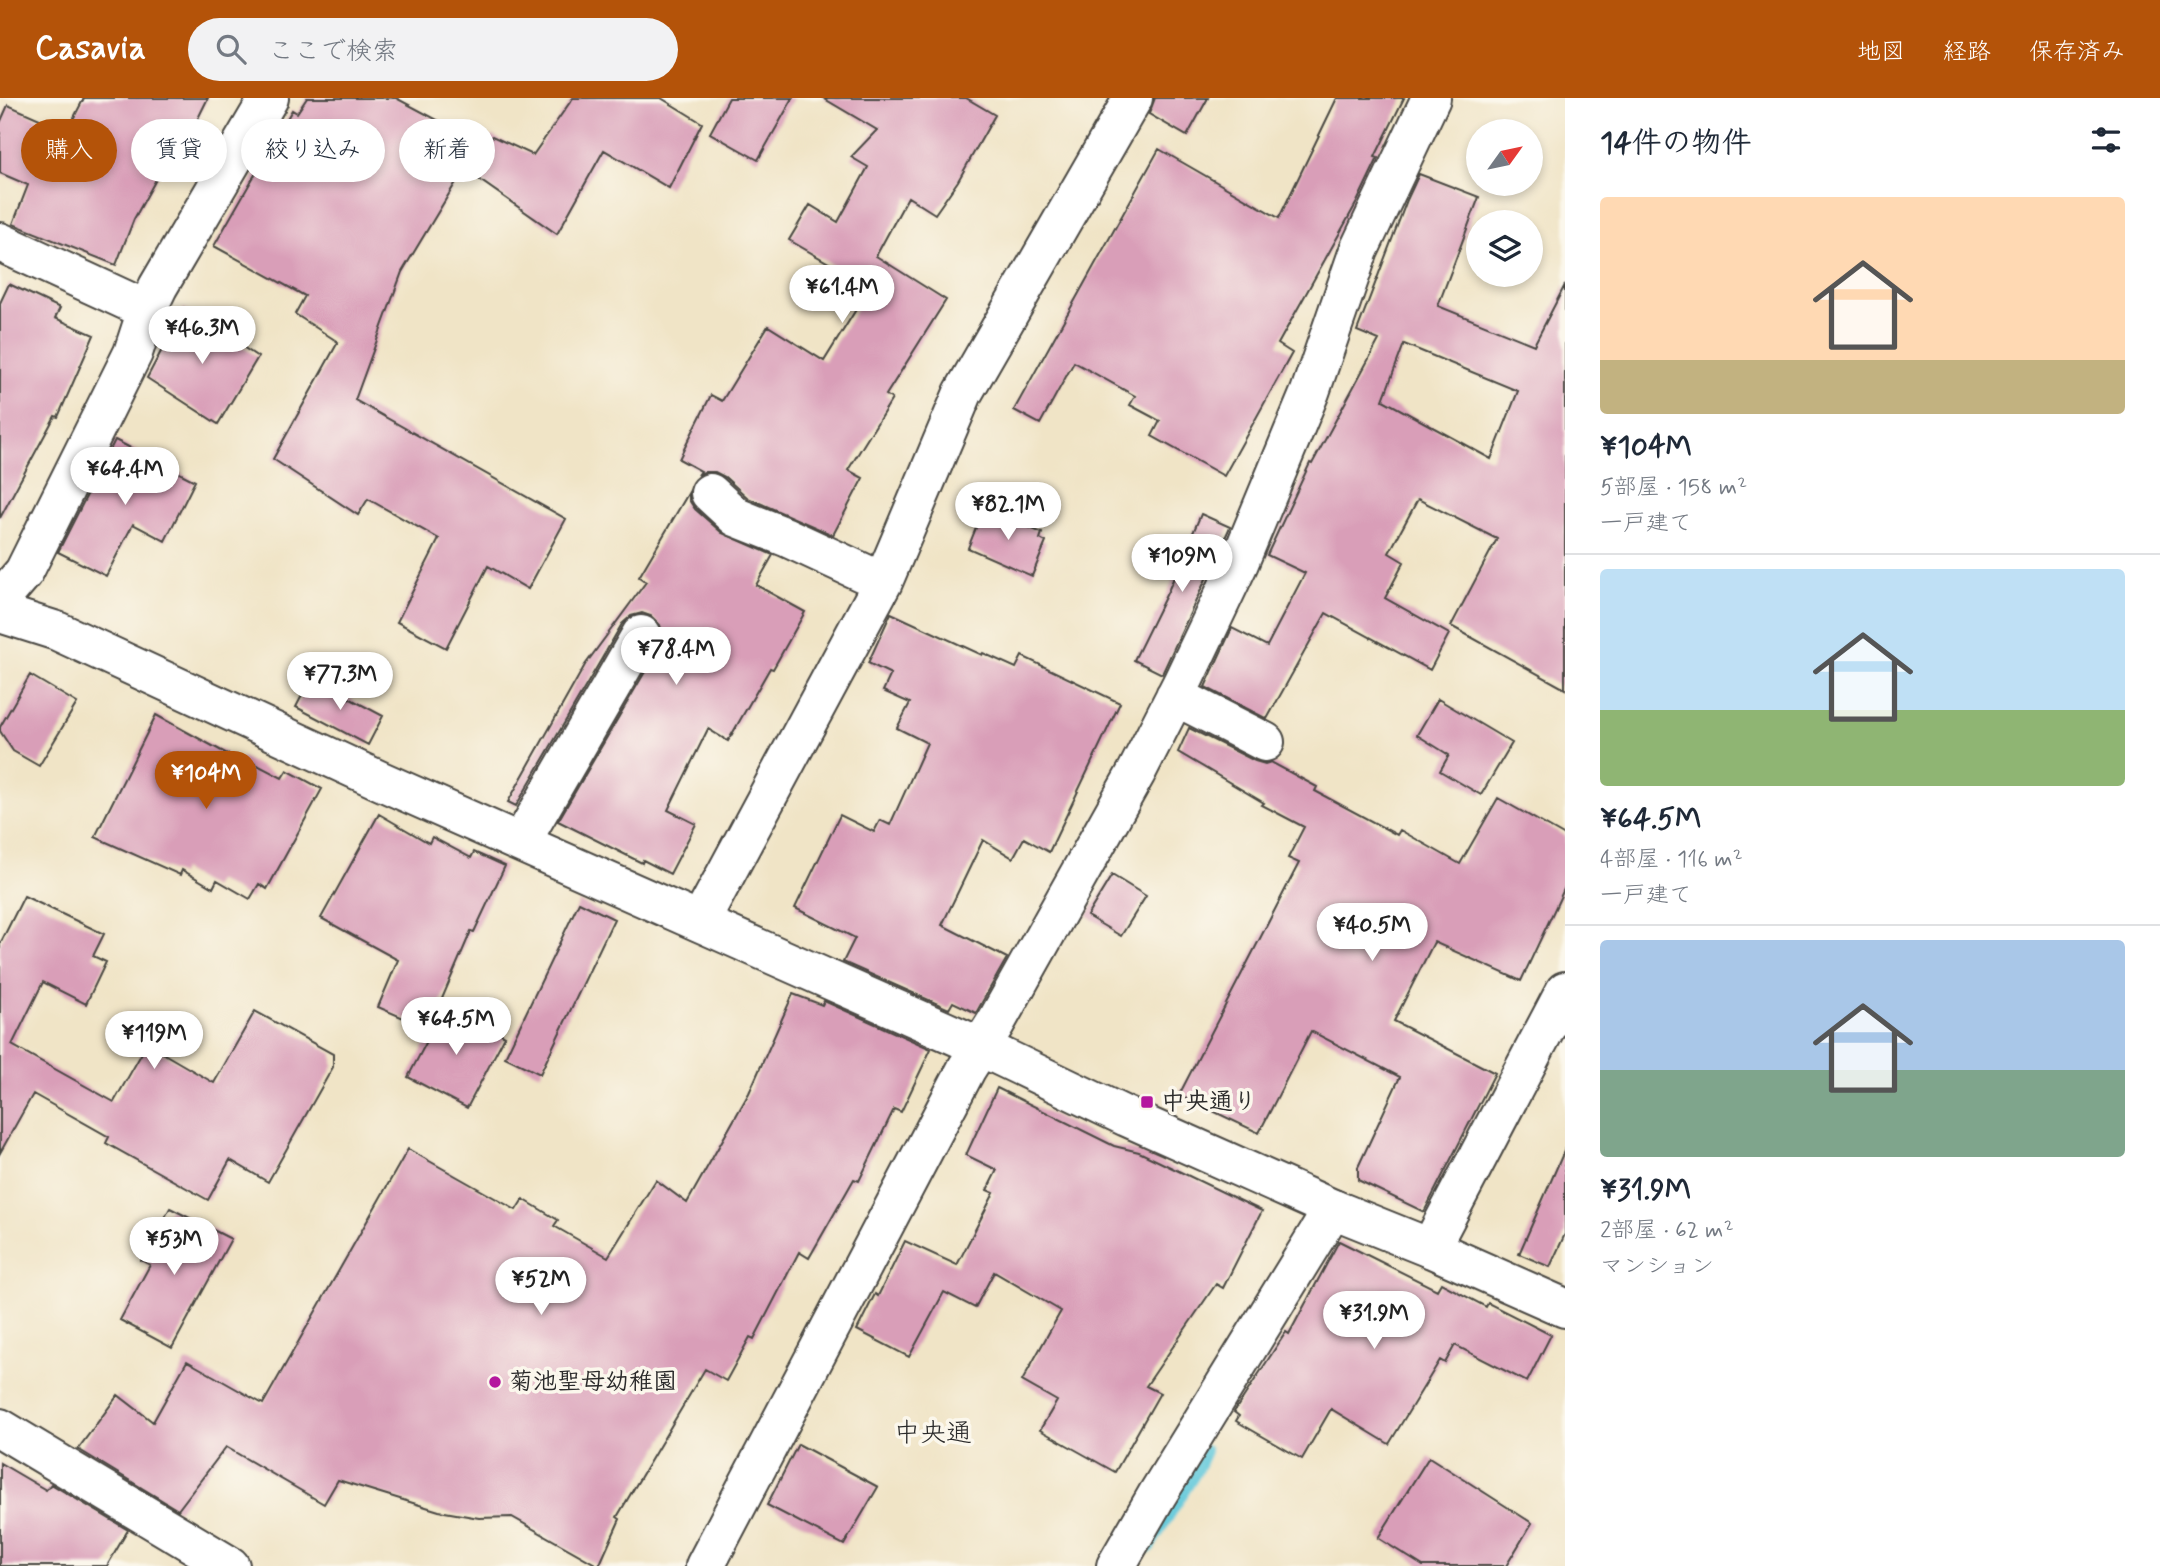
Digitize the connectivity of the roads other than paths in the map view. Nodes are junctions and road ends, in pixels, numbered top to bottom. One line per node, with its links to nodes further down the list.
1 (269, 98): 5 (street)
2 (1133, 98): 7 (street)
3 (1431, 98): 11 (street)
4 (0, 242): 5 (street)
5 (147, 310): 8 (street)
6 (710, 494): 7 (street)
7 (883, 582): 14 (street)
8 (0, 600)
9 (0, 613): 13 (street)
10 (641, 635): 13 (street)
11 (1179, 689): 12 (street); 16 (street)
12 (1265, 742)
13 (521, 842): 14 (street)
14 (700, 922): 16 (street)
15 (1565, 991): 18 (street)
16 (981, 1046): 17 (street); 22 (street)
17 (1333, 1209): 18 (street); 23 (street)
18 (1430, 1248): 19 (street)
19 (1565, 1308)
20 (0, 1428): 21 (street)
21 (230, 1566)
22 (705, 1566)
23 (1116, 1566)

